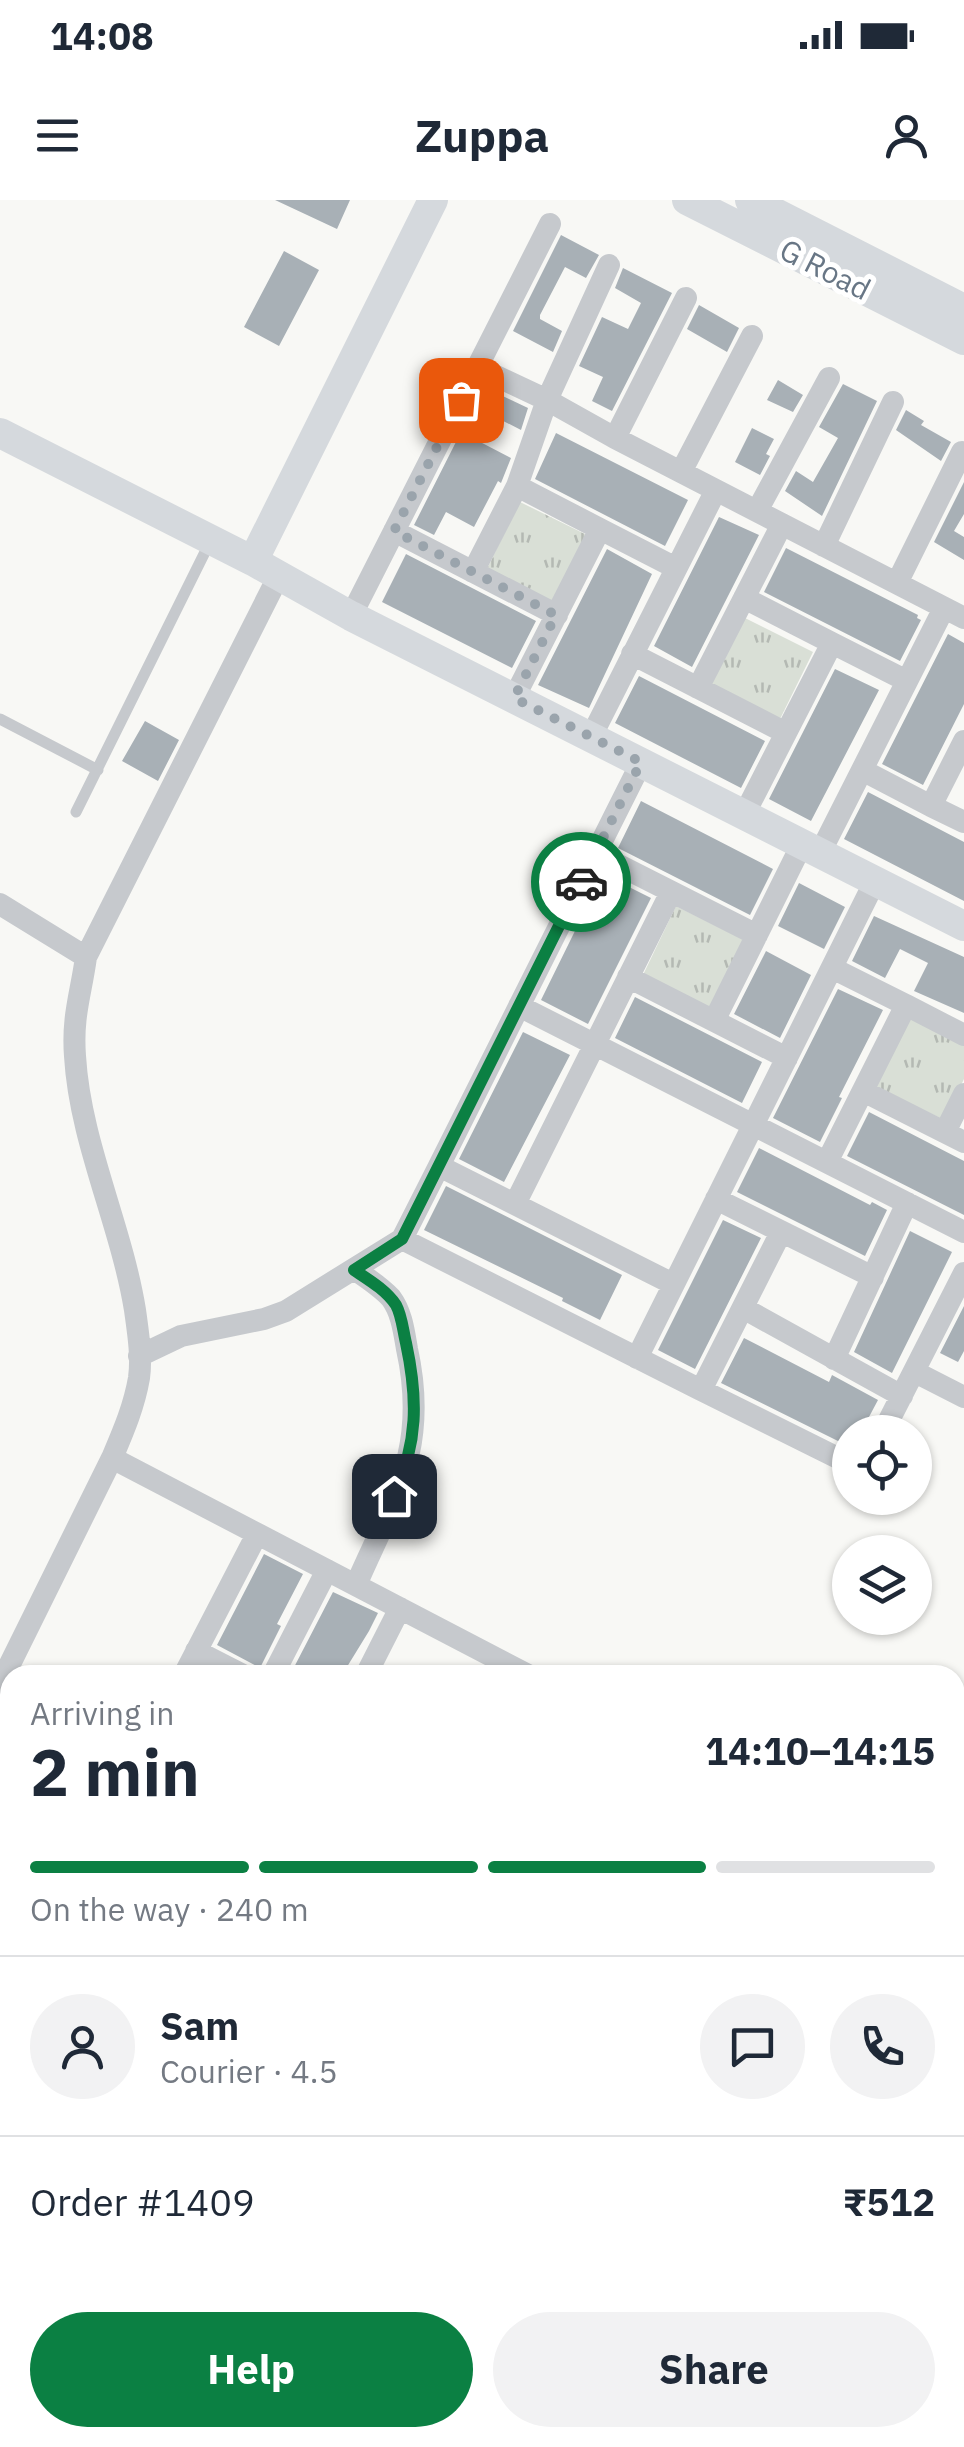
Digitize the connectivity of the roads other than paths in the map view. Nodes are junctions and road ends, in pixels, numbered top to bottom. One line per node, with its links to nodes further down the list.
1 (433, 200): 27 (street)
2 (687, 200): 9 (street, G Road)
3 (750, 200): 7 (street, G Road)
4 (550, 224): 10 (street)
5 (610, 265): 12 (street)
6 (686, 298): 15 (street)
7 (964, 309)
8 (752, 336): 17 (street)
9 (964, 340)
10 (477, 368): 12 (street); 23 (street)
11 (828, 378): 20 (street)
12 (547, 400): 15 (street); 18 (street)
13 (893, 402): 25 (street)
14 (0, 433): 24 (street)
15 (615, 438): 17 (street)
16 (962, 452): 29 (street)
17 (681, 472): 19 (street)
18 (516, 486): 22 (street); 28 (street)
19 (716, 490): 20 (street); 26 (street)
20 (757, 511): 21 (street)
21 (782, 524): 25 (street); 30 (street)
22 (600, 529): 26 (street); 31 (street)
23 (394, 531): 28 (street); 33 (street)
24 (211, 540): 27 (street); 44 (lane)
25 (824, 546): 29 (street)
26 (676, 568): 35 (street)
27 (266, 569): 33 (street); 57 (street)
28 (473, 572): 31 (street)
29 (897, 584): 32 (street)
30 (744, 598): 34 (street); 37 (street)
31 (556, 615): 38 (street)
32 (959, 615): 36 (street)
33 (351, 616): 38 (street)
34 (832, 643): 36 (street); 40 (street)
35 (632, 654): 37 (street); 41 (street)
36 (906, 681): 45 (street)
37 (698, 688): 40 (street)
38 (514, 698): 41 (street)
39 (0, 720): 44 (lane)
40 (786, 733): 48 (street)
41 (590, 737): 43 (street)
42 (964, 741): 46 (street)
43 (641, 762): 48 (street); 51 (street)
44 (98, 770): 47 (lane)
45 (862, 770): 46 (street); 50 (street)
46 (931, 806): 49 (street)
47 (76, 812)
48 (744, 815): 50 (street)
49 (964, 822)
50 (811, 848): 52 (street); 56 (street)
51 (595, 853): 53 (street); 61 (street)
52 (875, 881): 55 (street); 58 (street)
53 (671, 892): 56 (street); 59 (street)
54 (0, 904): 57 (street)
55 (964, 926)
56 (756, 935): 62 (street)
57 (86, 957): 83 (street)
58 (832, 968): 60 (street); 65 (street)
59 (628, 977): 62 (street); 64 (street)
60 (906, 1005): 63 (street); 66 (street)
61 (519, 1006): 64 (street); 71 (street)
62 (714, 1021): 65 (street)
63 (964, 1035)
64 (595, 1044): 68 (street); 74 (street)
65 (786, 1058): 68 (street)
66 (863, 1091): 69 (street); 70 (street)
67 (964, 1094): 69 (street)
68 (753, 1125): 70 (street); 72 (street)
69 (954, 1137)
70 (827, 1162): 73 (street)
71 (438, 1166): 74 (street); 77 (street)
72 (716, 1199): 75 (street); 81 (street)
73 (907, 1203): 76 (street); 80 (street)
74 (515, 1204): 81 (street)
75 (782, 1232): 80 (street); 82 (street)
76 (964, 1232)
77 (402, 1239): 78 (street); 84 (street)
78 (354, 1270): 83 (street); 95 (street)
79 (964, 1273): 86 (street)
80 (873, 1277): 85 (street)
81 (673, 1284): 84 (street)
82 (743, 1308): 85 (street); 87 (street)
83 (139, 1356): 92 (street)
84 (637, 1358): 87 (street)
85 (834, 1359): 88 (street)
86 (915, 1372): 88 (street); 89 (street)
87 (702, 1390): 91 (street)
88 (902, 1396): 90 (street)
89 (964, 1397)
90 (892, 1415)
91 (832, 1455)
92 (112, 1458): 93 (street); 98 (street)
93 (257, 1534): 94 (street); 97 (street)
94 (327, 1570): 95 (street); 101 (street)
95 (356, 1586): 96 (street)
96 (400, 1608): 102 (street); 103 (street)
97 (196, 1651): 99 (street); 100 (street)
98 (9, 1665)
99 (189, 1665)
100 (223, 1665)
101 (278, 1665)
102 (371, 1665)
103 (490, 1665)

